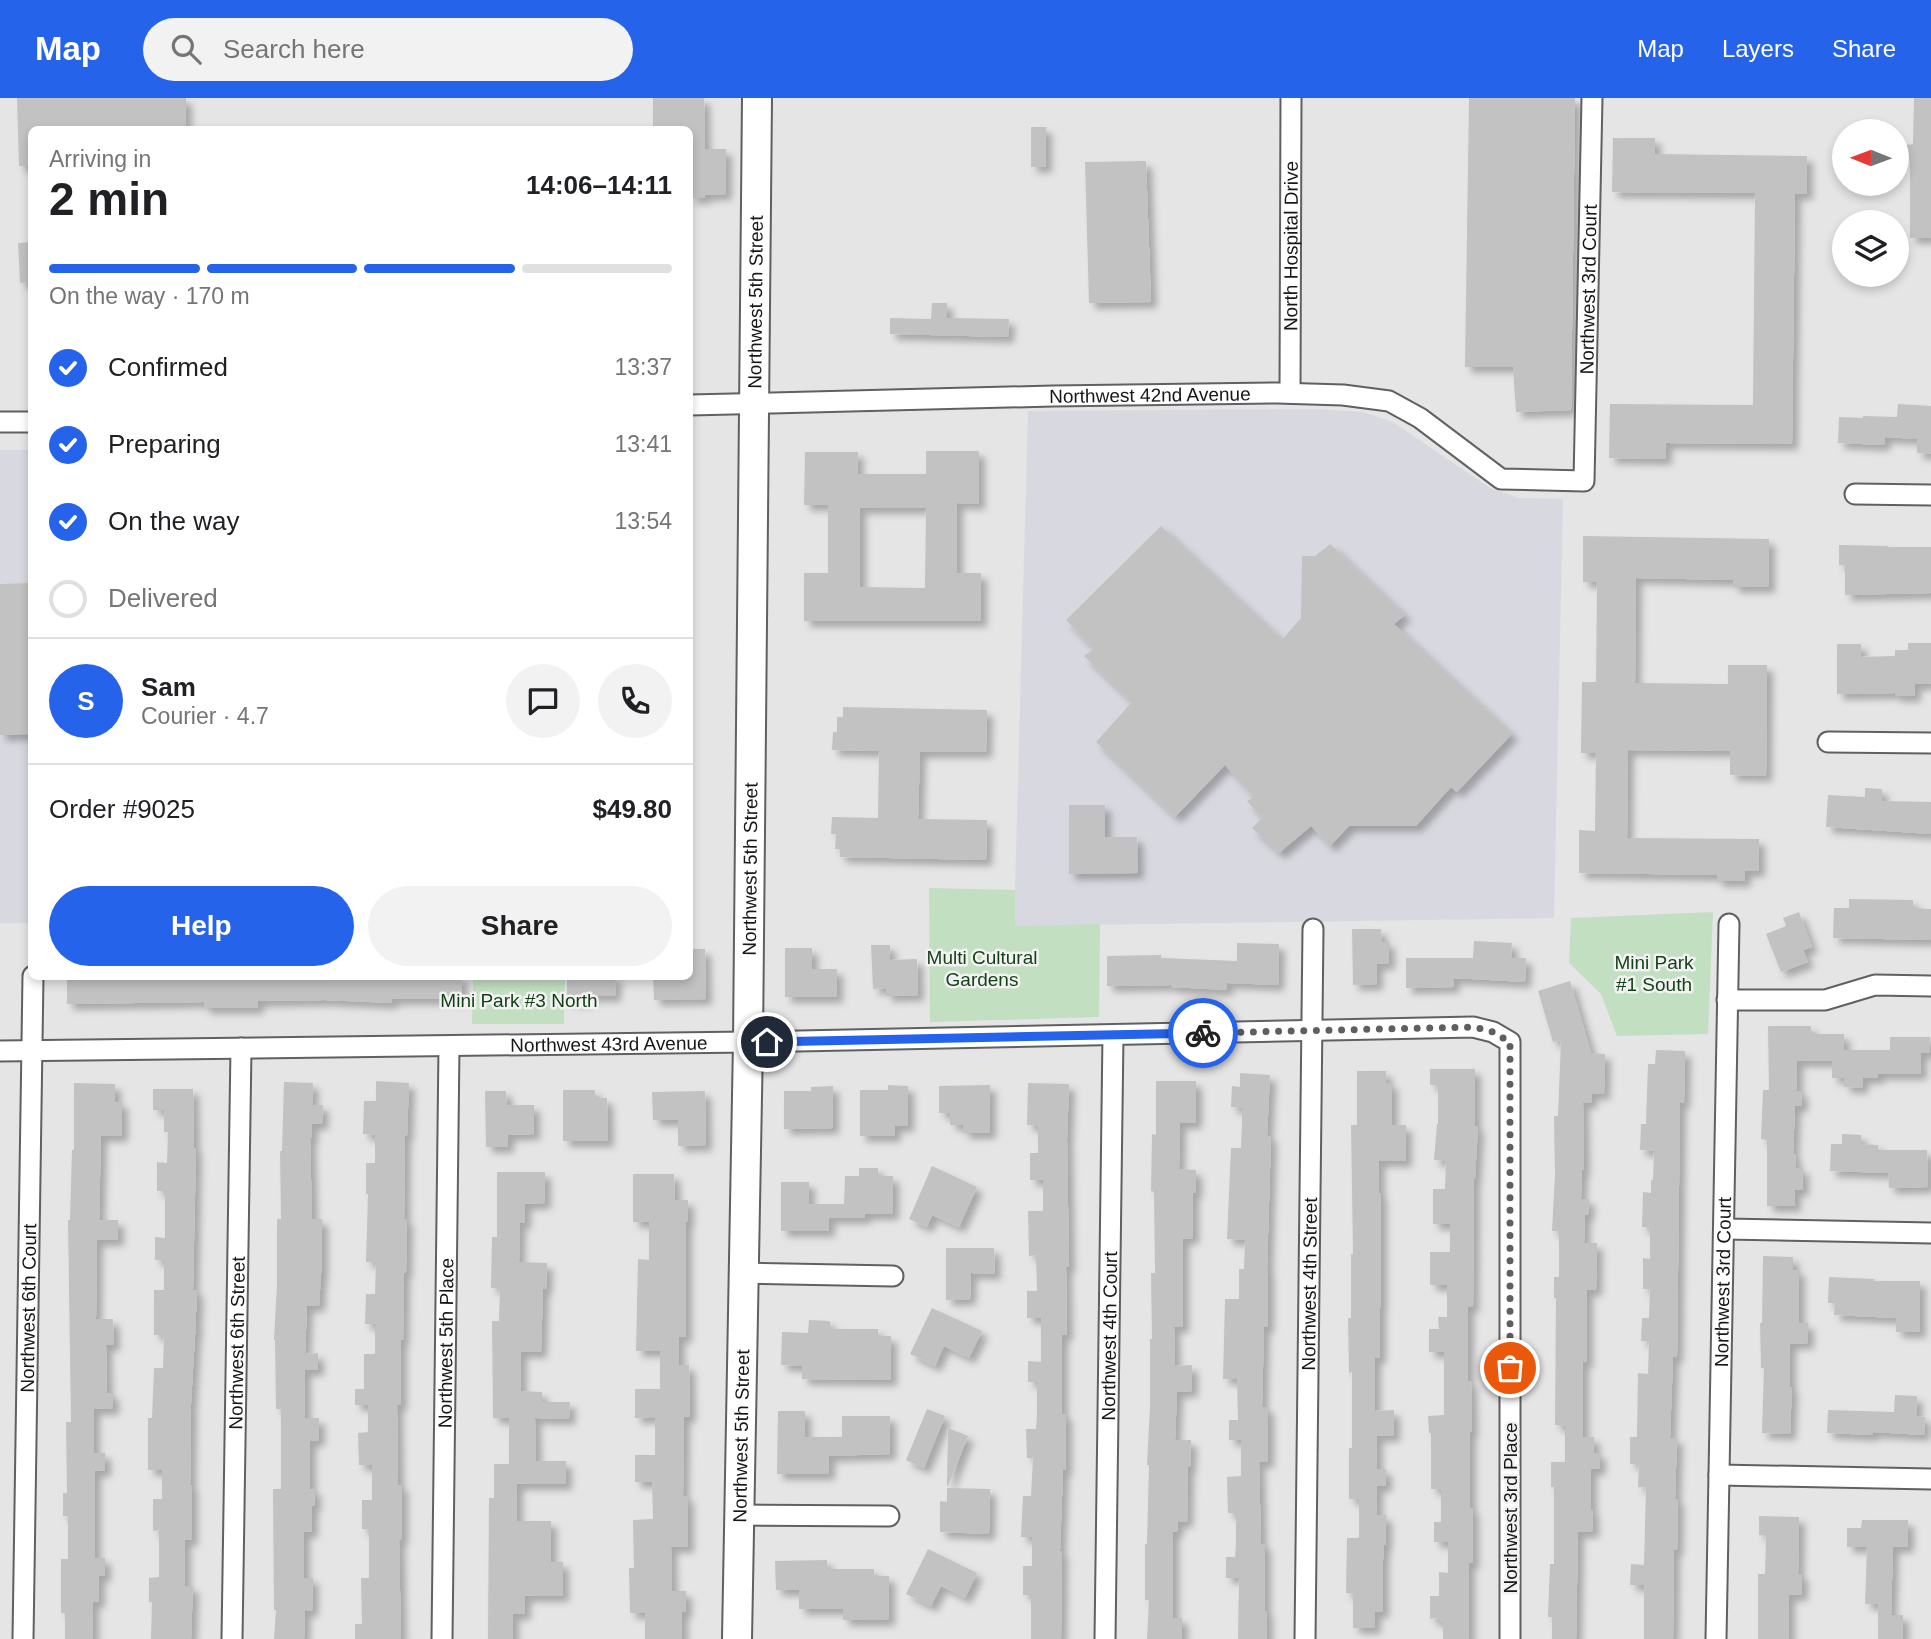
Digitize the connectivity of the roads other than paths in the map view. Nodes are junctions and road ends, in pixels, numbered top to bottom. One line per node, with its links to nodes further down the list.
1 (757, 98): 5 (street, Northwest 5th Street)
2 (1291, 98): 4 (street, North Hospital Drive)
3 (1592, 98): 9 (street, Northwest 3rd Court)
4 (1290, 393): 5 (street, Northwest 42nd Avenue); 9 (street, Northwest 42nd Avenue)
5 (754, 404): 6 (street, Northwest 42nd Avenue); 21 (street, Northwest 5th Street)
6 (693, 405)
7 (0, 422): 8 (street)
8 (28, 422)
9 (1584, 481)
10 (1855, 494): 11 (street)
11 (1931, 495)
12 (1828, 742): 13 (street)
13 (1931, 743)
14 (1729, 924): 18 (street, Northwest 3rd Court)
15 (1312, 929): 19 (street, Northwest 4th Street)
16 (33, 980): 26 (street, Northwest 6th Court)
17 (1931, 986): 18 (street)
18 (1727, 1000): 27 (street, Northwest 3rd Court)
19 (1313, 1031): 20 (street, Northwest 43rd Avenue); 22 (street, Northwest 43rd Avenue); 40 (street, Northwest 4th Street)
20 (1113, 1035): 21 (street, Northwest 43rd Avenue); 39 (street, Northwest 4th Court)
21 (748, 1042): 23 (street, Northwest 43rd Avenue); 29 (street, Northwest 5th Street)
22 (1510, 1042): 41 (street, Northwest 3rd Place)
23 (449, 1046): 24 (street, Northwest 43rd Avenue); 37 (street, Northwest 5th Place)
24 (242, 1048): 26 (street, Northwest 43rd Avenue); 36 (street, Northwest 6th Street)
25 (0, 1051): 26 (street, Northwest 43rd Avenue)
26 (33, 1051): 35 (street, Northwest 6th Court)
27 (1725, 1229): 28 (street); 31 (street, Northwest 3rd Court)
28 (1931, 1233)
29 (743, 1273): 30 (street); 33 (street, Northwest 5th Street)
30 (893, 1276)
31 (1719, 1475): 32 (street); 42 (street, Northwest 3rd Court)
32 (1931, 1479)
33 (738, 1515): 34 (street); 38 (street, Northwest 5th Street)
34 (889, 1516)
35 (23, 1639)
36 (232, 1639)
37 (442, 1639)
38 (737, 1639)
39 (1105, 1639)
40 (1306, 1639)
41 (1510, 1639)
42 (1716, 1639)

